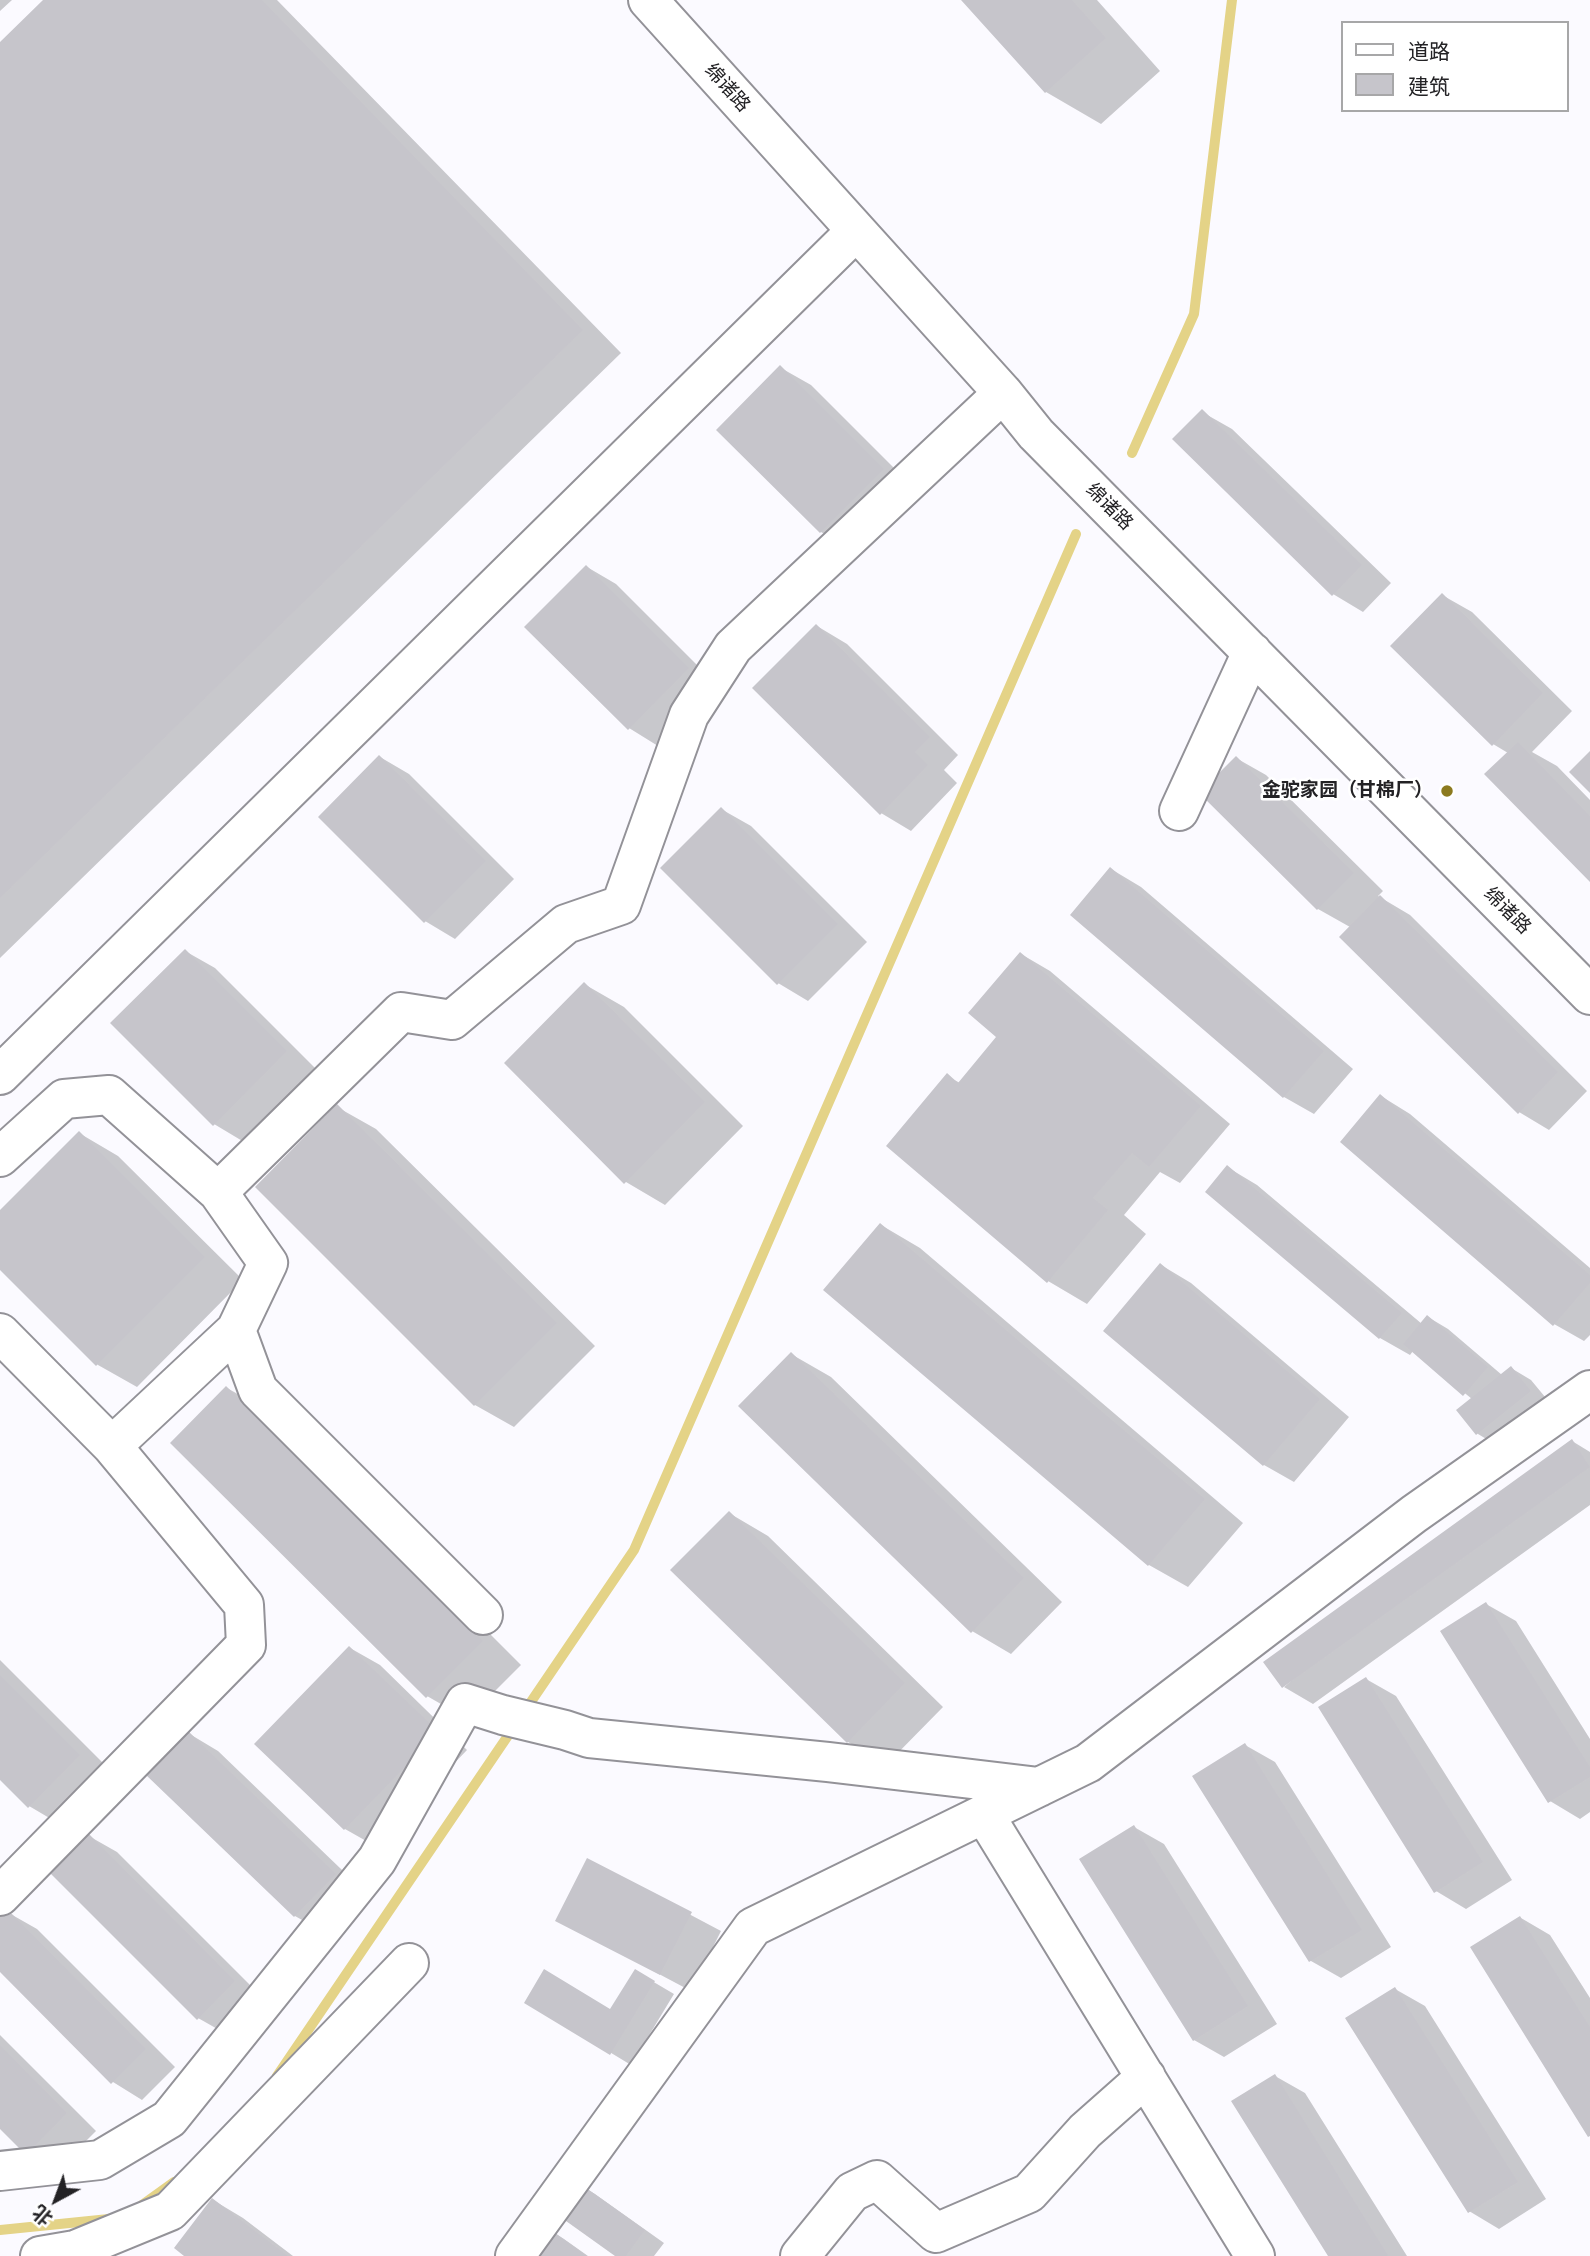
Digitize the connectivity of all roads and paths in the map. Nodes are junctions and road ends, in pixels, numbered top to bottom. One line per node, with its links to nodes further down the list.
1 (648, 0): 2 (street, 绵诸路)
2 (855, 232): 3 (street, 绵诸路); 7 (street)
3 (1003, 393): 4 (street, 绵诸路); 9 (street)
4 (1252, 652): 5 (street); 6 (street, 绵诸路)
5 (1179, 811)
6 (1590, 995)
7 (0, 1076)
8 (0, 1157): 9 (street)
9 (218, 1192): 10 (street)
10 (236, 1330): 13 (street); 14 (street)
11 (0, 1333): 13 (street)
12 (1590, 1390): 15 (street)
13 (112, 1446): 17 (street)
14 (483, 1615)
15 (1040, 1787): 16 (street); 20 (street)
16 (984, 1814): 19 (street); 22 (street)
17 (0, 1896)
18 (409, 1963): 21 (street)
19 (1146, 2077): 23 (street); 24 (street)
20 (0, 2171)
21 (40, 2256)
22 (515, 2256)
23 (800, 2256)
24 (1255, 2256)

